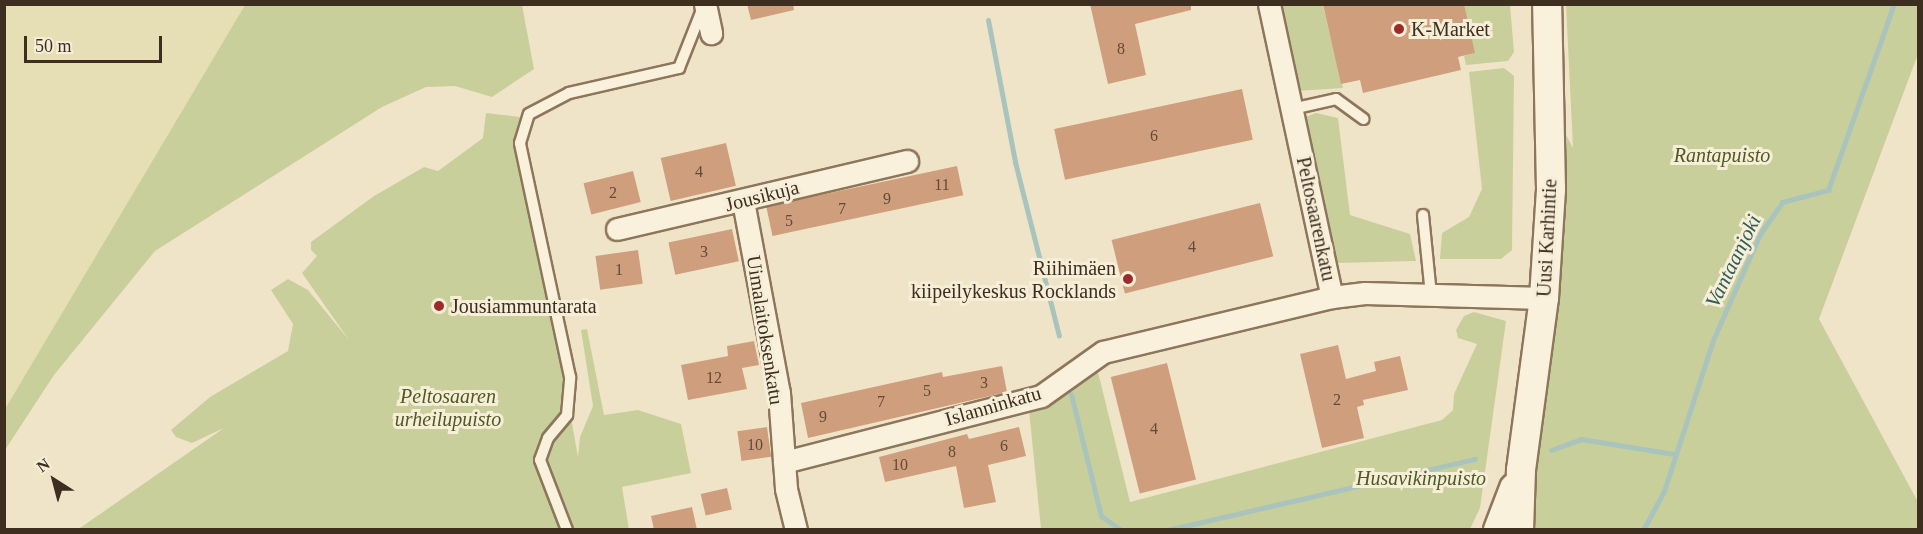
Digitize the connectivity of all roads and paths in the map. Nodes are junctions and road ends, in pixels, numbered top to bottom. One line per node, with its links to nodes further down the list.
1 (705, 4): 4 (street); 16 (lane)
2 (1269, 4): 5 (street, Peltosaarenkatu)
3 (1547, 4): 13 (street, Uusi Karhintie)
4 (711, 33)
5 (1292, 109): 6 (lane); 12 (street, Peltosaarenkatu)
6 (1364, 119)
7 (907, 161): 8 (street, Jousikuja)
8 (743, 201): 10 (street, Jousikuja); 14 (street, Uimalaitoksenkatu)
9 (1424, 214): 11 (lane)
10 (617, 229)
11 (1431, 295): 12 (street, Peltosaarenkatu); 13 (street, Peltosaarenkatu)
12 (1332, 297): 14 (street, Islanninkatu)
13 (1544, 298): 15 (street, Uusi Karhintie)
14 (784, 462): 17 (street, Uimalaitoksenkatu)
15 (1521, 470): 18 (street, Uusi Karhintie); 19 (street, Uusi Karhintie)
16 (567, 530)
17 (796, 530)
18 (1498, 530)
19 (1520, 530)

